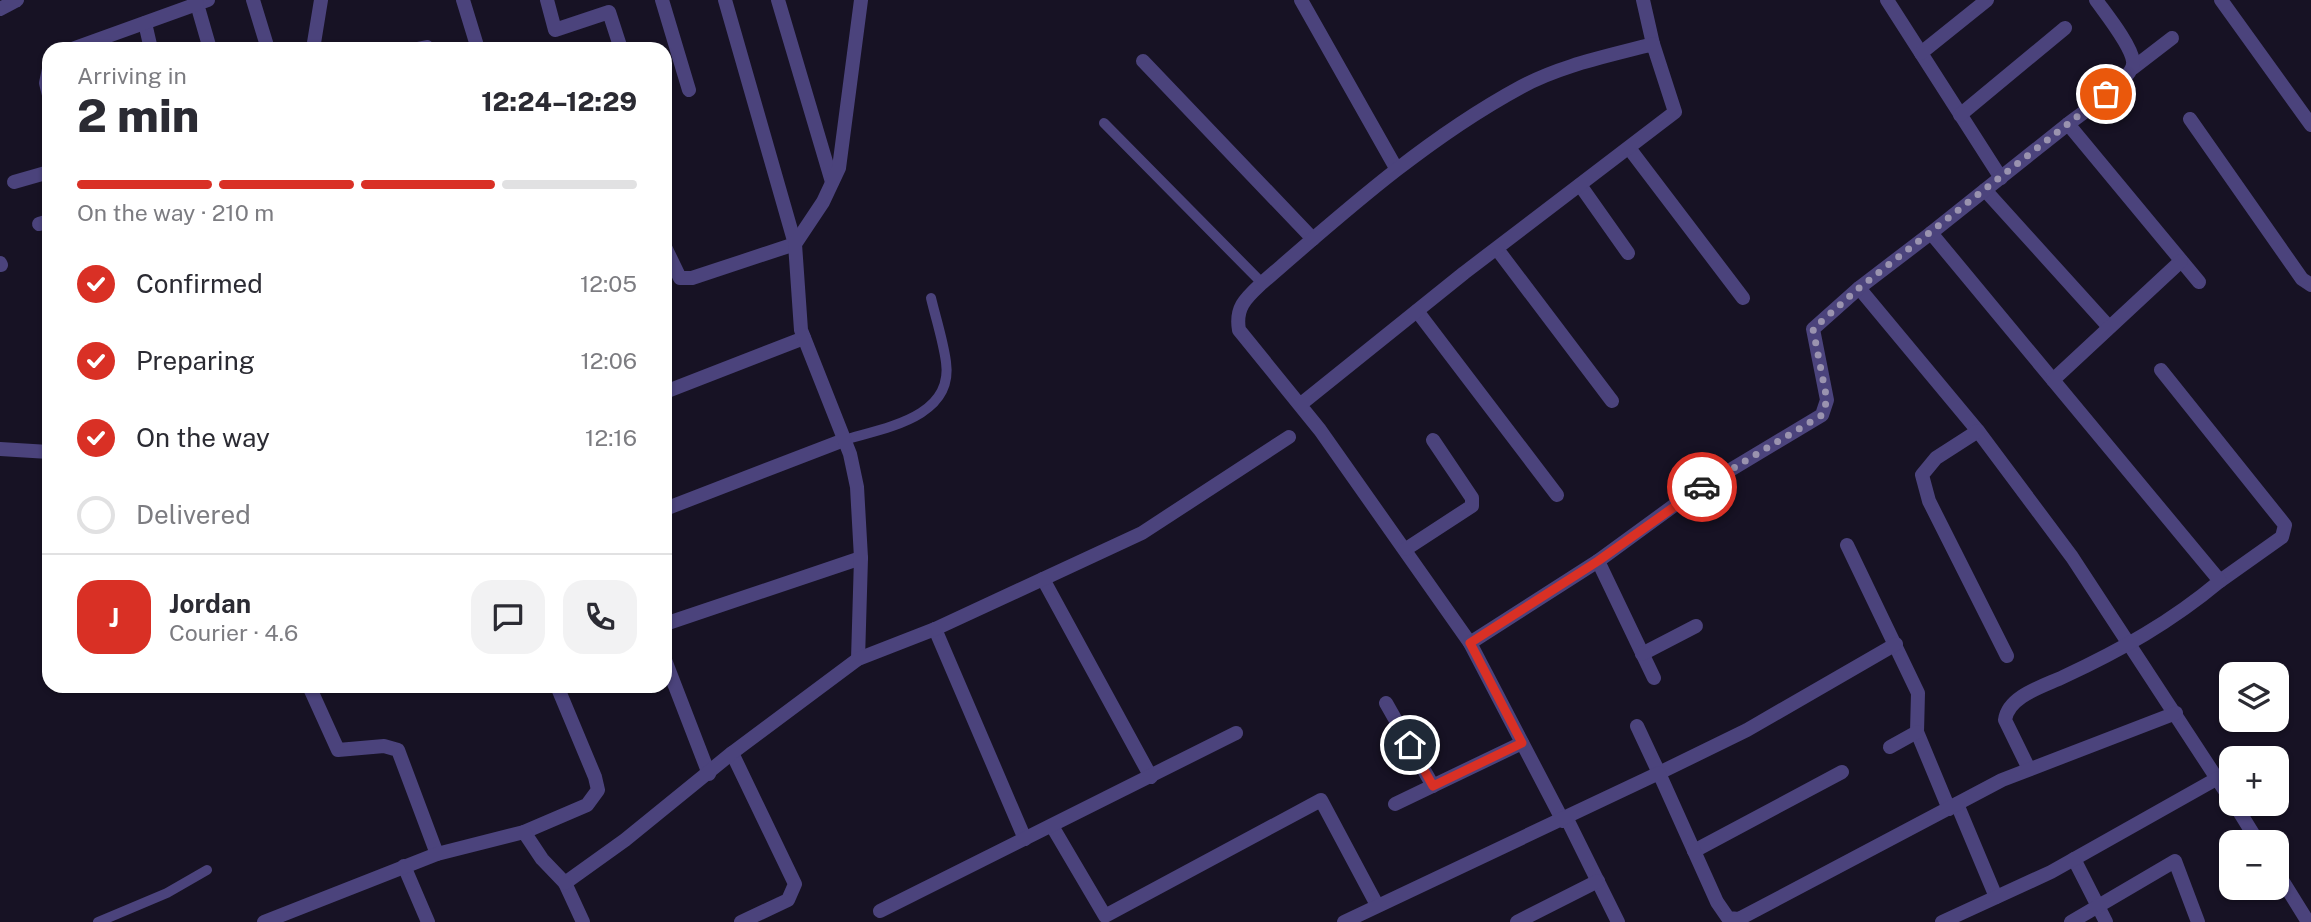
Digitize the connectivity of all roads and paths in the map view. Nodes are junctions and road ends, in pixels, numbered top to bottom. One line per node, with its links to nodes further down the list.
1 (16, 0): 17 (street)
2 (253, 0): 24 (street)
3 (320, 0): 25 (street)
4 (463, 0): 26 (street)
5 (547, 0): 27 (street)
6 (663, 0): 32 (street)
7 (725, 0): 48 (street)
8 (778, 0): 43 (street)
9 (861, 0): 43 (street)
10 (1301, 0): 39 (street)
11 (1643, 0): 28 (street)
12 (1887, 0): 29 (street)
13 (1987, 0): 29 (street)
14 (2096, 0): 31 (street)
15 (2221, 0): 37 (street)
16 (203, 2): 18 (street); 23 (street)
17 (0, 9)
18 (145, 23): 21 (street); 22 (street)
19 (2065, 28): 33 (street)
20 (2172, 38): 31 (street)
21 (97, 42)
22 (149, 42)
23 (209, 42)
24 (266, 42)
25 (314, 42)
26 (476, 42)
27 (619, 42)
28 (1653, 44): 38 (street); 39 (street)
29 (1921, 53): 33 (street)
30 (1143, 61): 47 (street)
31 (2133, 68): 36 (street)
32 (689, 90)
33 (1960, 115): 41 (street)
34 (2190, 119): 55 (street)
35 (1104, 123): 54 (lane)
36 (2068, 124): 41 (street); 52 (street)
37 (2311, 125)
38 (1629, 148): 44 (street); 58 (street)
39 (1396, 168): 47 (street)
40 (42, 174): 42 (street)
41 (2001, 178): 45 (street)
42 (14, 182)
43 (832, 182): 48 (street)
44 (1580, 185): 49 (street); 50 (street)
45 (1985, 190): 46 (street); 60 (street)
46 (1931, 233): 56 (street); 63 (street)
47 (1312, 239): 54 (street)
48 (795, 244): 51 (street); 61 (street)
49 (1497, 249): 59 (street); 65 (street)
50 (1628, 253)
51 (672, 261)
52 (2181, 261): 53 (street); 60 (street)
53 (2199, 282)
54 (1262, 283): 66 (street)
55 (2311, 285)
56 (1859, 288): 67 (street); 78 (street)
57 (931, 298): 69 (lane)
58 (1744, 298)
59 (1417, 311): 66 (street); 73 (street)
60 (2109, 327): 63 (street)
61 (804, 338): 64 (street); 69 (street)
62 (2161, 370): 80 (street)
63 (2053, 380): 80 (street)
64 (672, 389)
65 (1612, 401)
66 (1301, 404): 76 (street)
67 (1978, 431): 86 (street); 88 (street)
68 (1289, 437): 79 (street)
69 (844, 440): 74 (street); 77 (street)
70 (1433, 440): 76 (street)
71 (0, 449): 72 (street)
72 (42, 452)
73 (1557, 495)
74 (672, 506)
75 (1847, 545): 85 (street)
76 (1406, 549): 84 (street)
77 (861, 558): 81 (street); 89 (street)
78 (1598, 561): 84 (street); 87 (street)
79 (1043, 579): 83 (street); 106 (street)
80 (2220, 581): 86 (street)
81 (672, 622)
82 (1696, 626): 87 (street)
83 (935, 629): 89 (street); 114 (street)
84 (1470, 643): 99 (street)
85 (1896, 644): 97 (street); 104 (street)
86 (2129, 646): 95 (street); 102 (street)
87 (1642, 654): 91 (street)
88 (2007, 656)
89 (858, 659): 101 (street)
90 (672, 678): 105 (street)
91 (1654, 678)
92 (312, 693): 116 (street)
93 (561, 693): 113 (street)
94 (1386, 703): 108 (street)
95 (2176, 713): 102 (street); 107 (street)
96 (1637, 726): 104 (street)
97 (1917, 732): 100 (street); 110 (street)
98 (1236, 733): 106 (street)
99 (1522, 743): 108 (street); 111 (street)
100 (1891, 747)
101 (732, 753): 105 (street); 132 (street)
102 (2029, 769): 110 (street)
103 (1842, 772): 115 (street)
104 (1659, 773): 111 (street); 115 (street)
105 (709, 774): 121 (street)
106 (1151, 777): 112 (street)
107 (2218, 778): 117 (street)
108 (1433, 786): 109 (street)
109 (1395, 804)
110 (1953, 806): 115 (street); 123 (street)
111 (1565, 820): 120 (street); 124 (street)
112 (1052, 826): 114 (street); 127 (street)
113 (524, 832): 116 (street); 121 (street)
114 (1025, 839): 126 (street)
115 (1694, 851)
116 (437, 854): 118 (street)
117 (2074, 859): 123 (street); 125 (street)
118 (404, 866): 129 (street); 130 (street)
119 (207, 870): 128 (lane)
120 (1598, 881): 134 (street); 135 (street)
121 (565, 883): 131 (street)
122 (2289, 891): 140 (street)
123 (1996, 897): 136 (street)
124 (1377, 905): 127 (street); 133 (street)
125 (2099, 907): 137 (street); 138 (street); 139 (street)
126 (880, 911)
127 (1102, 920)
128 (98, 922)
129 (264, 922)
130 (428, 922)
131 (583, 922)
132 (741, 922)
133 (1344, 922)
134 (1517, 922)
135 (1618, 922)
136 (1942, 922)
137 (2071, 922)
138 (2106, 922)
139 (2198, 922)
140 (2308, 922)

